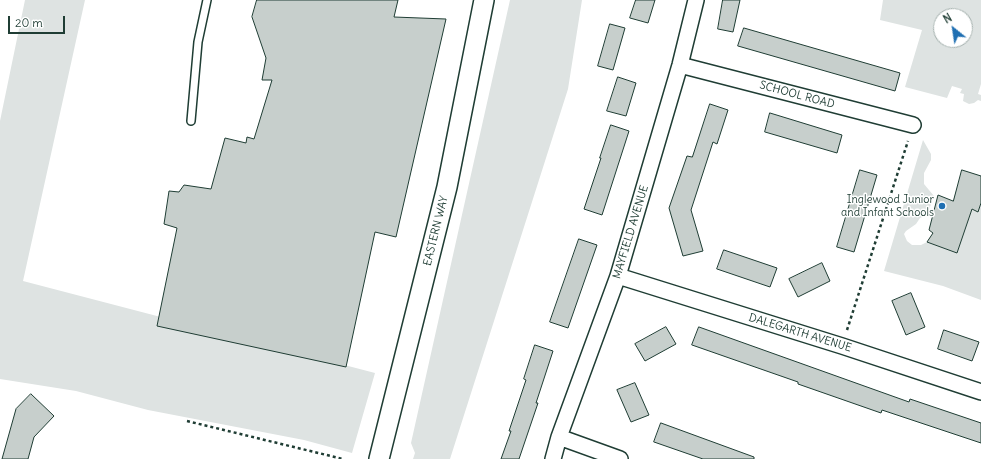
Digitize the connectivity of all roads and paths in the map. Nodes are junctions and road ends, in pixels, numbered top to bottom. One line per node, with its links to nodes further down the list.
1 (207, 0): 5 (lane)
2 (484, 0): 13 (street, EASTERN WAY)
3 (696, 0): 4 (street, MAYFIELD AVENUE)
4 (680, 65): 6 (street, SCHOOL ROAD); 7 (street, MAYFIELD AVENUE)
5 (191, 121)
6 (913, 125): 8 (path)
7 (618, 276): 8 (street, DALEGARTH AVENUE); 11 (street, MAYFIELD AVENUE)
8 (842, 346): 9 (street, DALEGARTH AVENUE)
9 (981, 392)
10 (187, 422): 12 (path)
11 (559, 437): 14 (street, MAYFIELD AVENUE); 15 (street)
12 (343, 459)
13 (379, 459)
14 (553, 459)
15 (620, 459)

